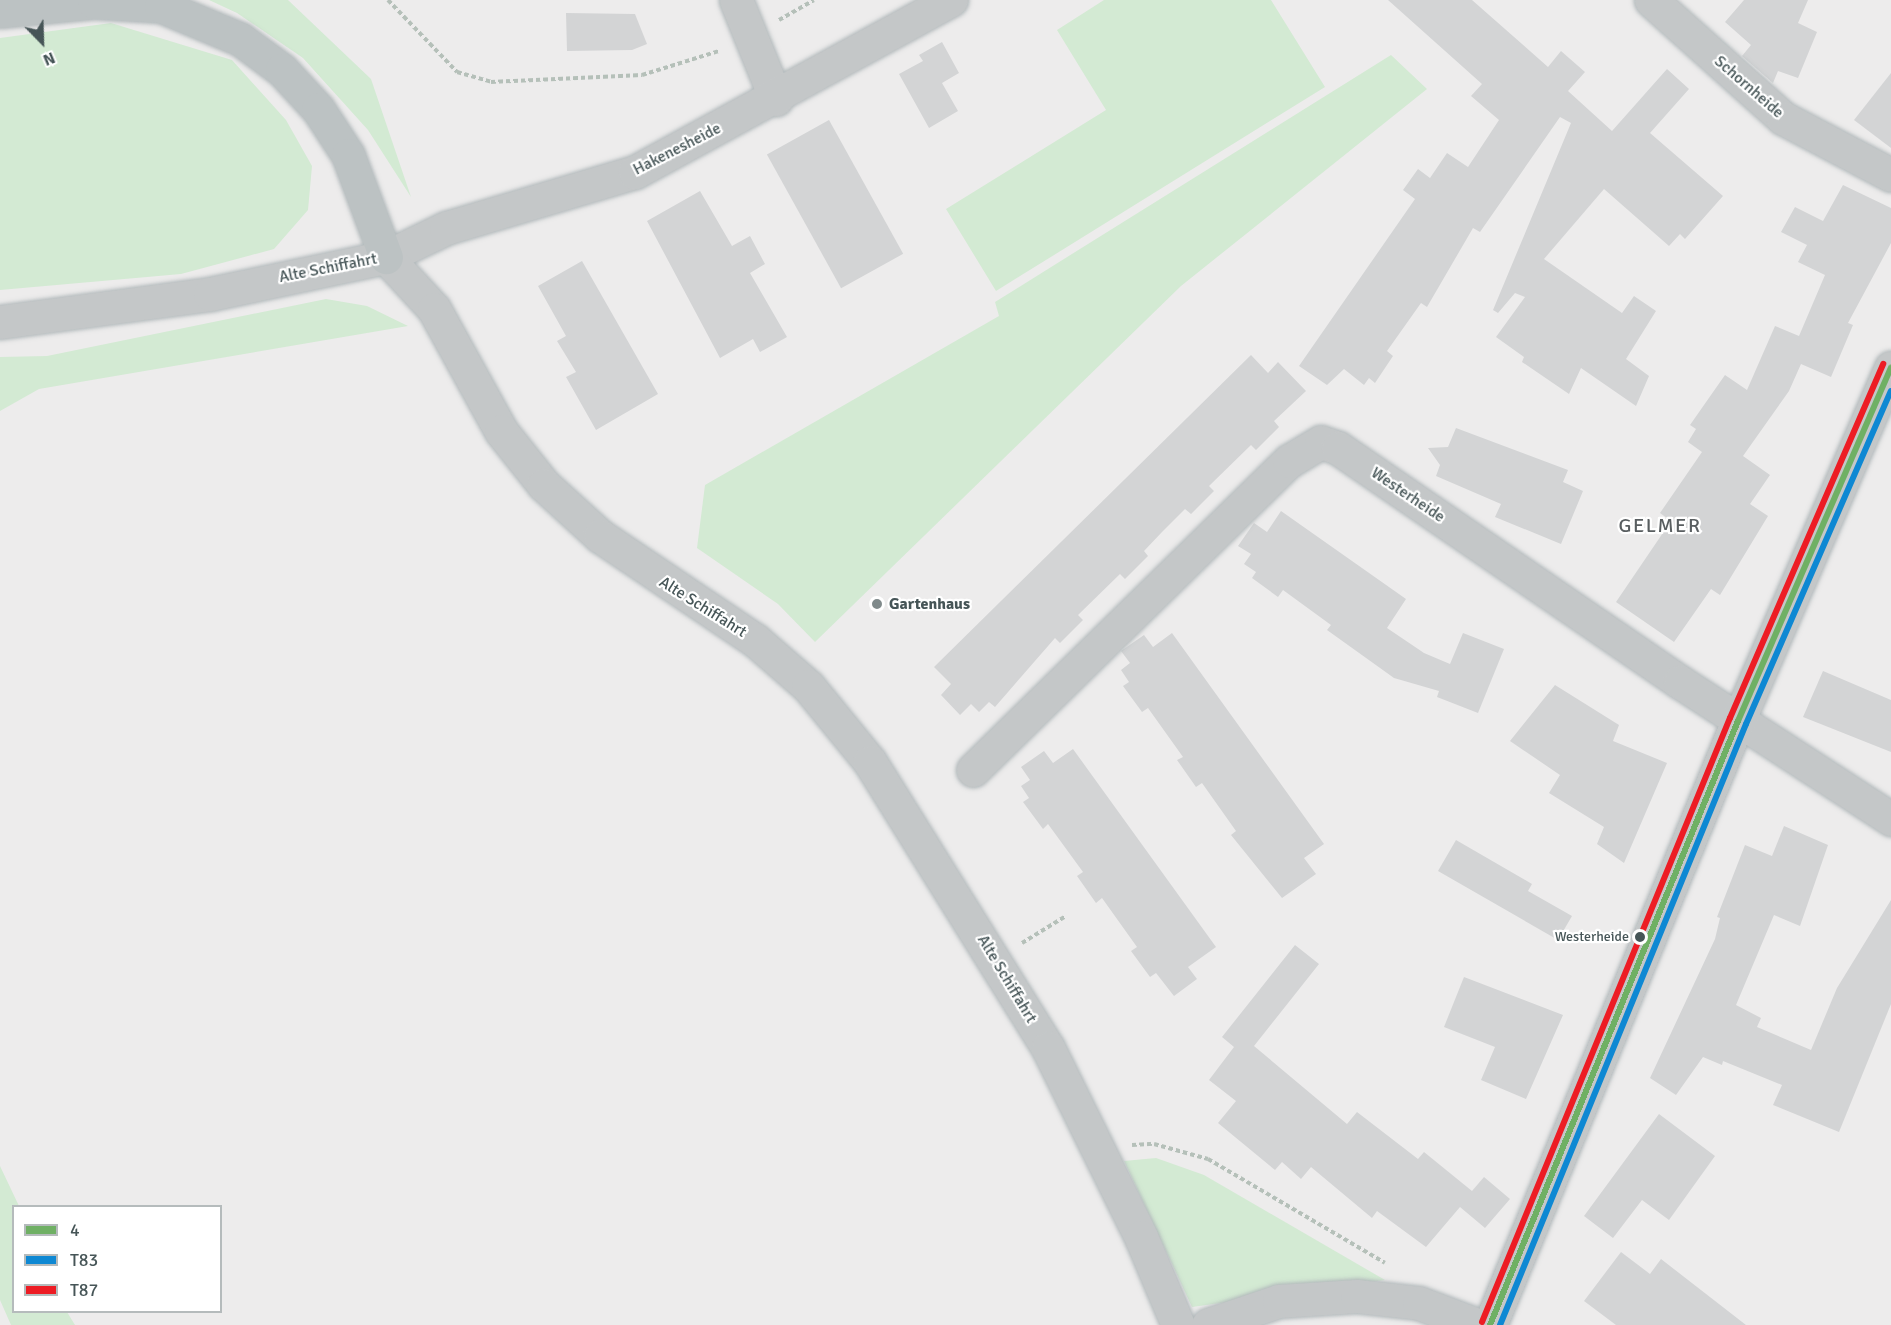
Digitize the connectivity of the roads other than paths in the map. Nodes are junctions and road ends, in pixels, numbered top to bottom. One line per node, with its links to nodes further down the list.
1 (736, 0): 5 (street)
2 (951, 0): 5 (street, Hakenesheide)
3 (1651, 0): 6 (street, Schornheide)
4 (0, 11): 7 (highway)
5 (776, 99): 7 (street, Hakenesheide)
6 (1891, 175)
7 (386, 257): 8 (street, Alte Schiffahrt); 13 (street, Alte Schiffahrt)
8 (0, 322)
9 (1891, 368): 10 (street)
10 (1738, 722): 11 (street, Westerheide); 12 (street, Westerheide); 16 (street)
11 (973, 770)
12 (1891, 819)
13 (1178, 1325)
14 (1208, 1325): 15 (street)
15 (1477, 1325)
16 (1490, 1325)

